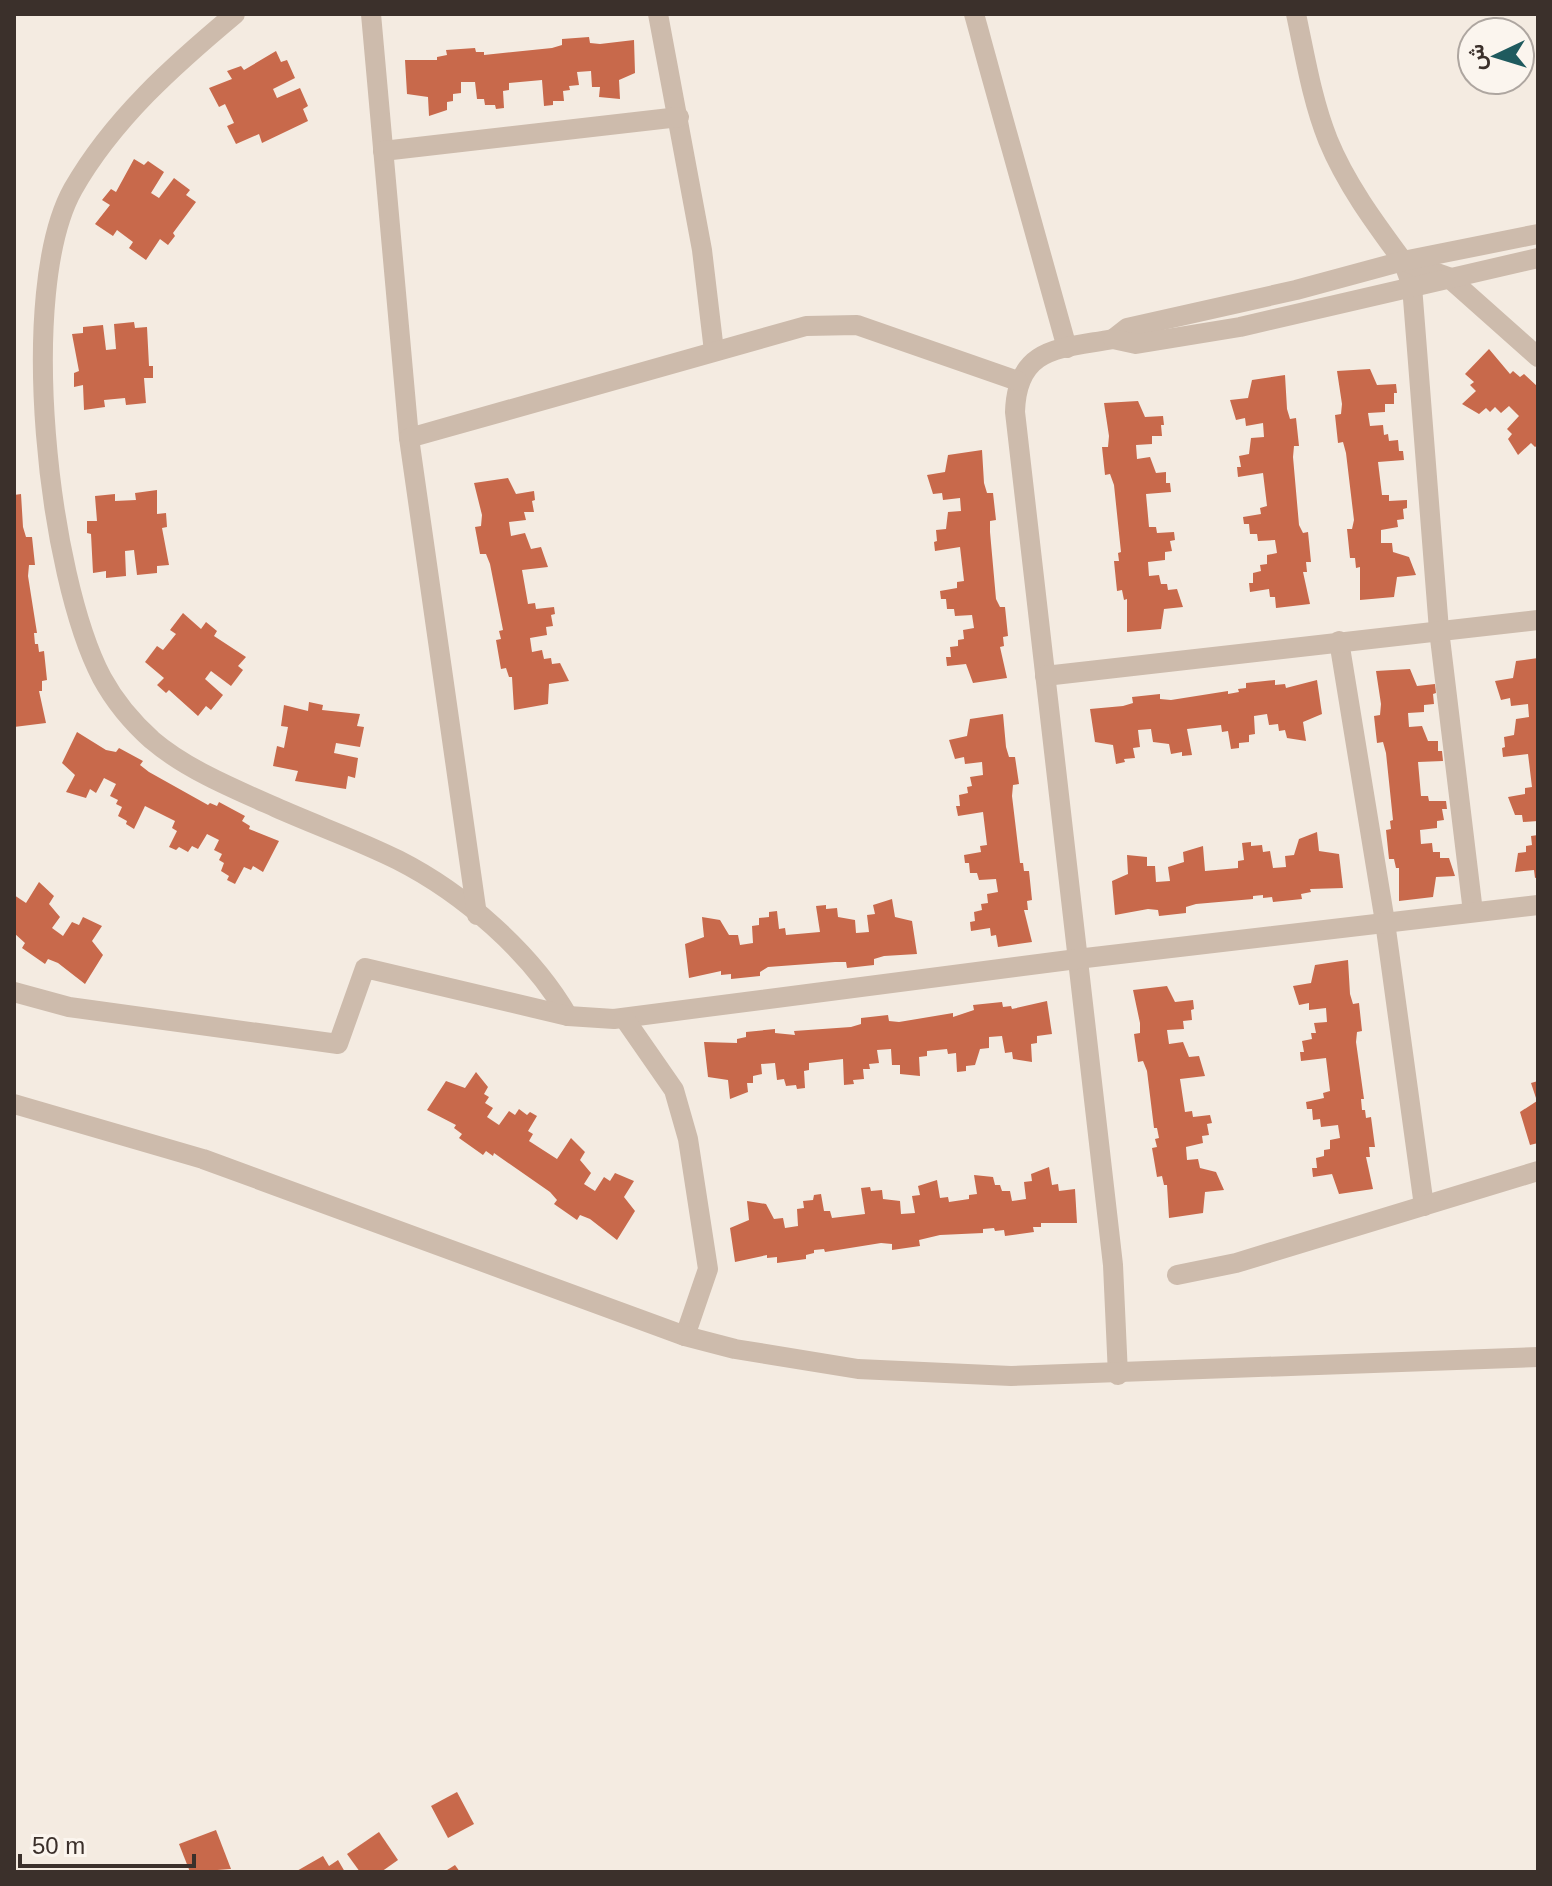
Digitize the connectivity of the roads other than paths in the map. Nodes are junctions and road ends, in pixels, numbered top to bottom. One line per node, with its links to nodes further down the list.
1 (235, 14): 25 (street)
2 (371, 14): 7 (street)
3 (658, 14): 6 (street)
4 (974, 14): 14 (street)
5 (1296, 14): 10 (street)
6 (679, 117): 7 (street); 15 (street)
7 (383, 151): 18 (street)
8 (1538, 234): 10 (street)
9 (1538, 258): 11 (street)
10 (1403, 261): 11 (street); 12 (street); 13 (street)
11 (1448, 277): 12 (street); 16 (street)
12 (1412, 286): 13 (street); 20 (street)
13 (1113, 339): 14 (street)
14 (1067, 348): 17 (street)
15 (714, 351): 17 (street); 18 (street)
16 (1538, 357)
17 (1018, 381): 22 (street)
18 (409, 438): 25 (street)
19 (1538, 620): 20 (street)
20 (1439, 630): 21 (street); 24 (street)
21 (1339, 641): 22 (street); 26 (street)
22 (1045, 676): 27 (street)
23 (1538, 905): 24 (street)
24 (1473, 912): 26 (street)
25 (477, 915): 29 (street)
26 (1385, 922): 27 (street); 33 (street)
27 (1077, 959): 30 (street); 37 (street)
28 (14, 992): 29 (street)
29 (568, 1016): 30 (street)
30 (624, 1018): 35 (street)
31 (14, 1104): 35 (street)
32 (1538, 1171): 33 (street)
33 (1424, 1206): 34 (street)
34 (1177, 1275)
35 (685, 1336): 37 (street)
36 (1538, 1357): 37 (street)
37 (1118, 1375)

